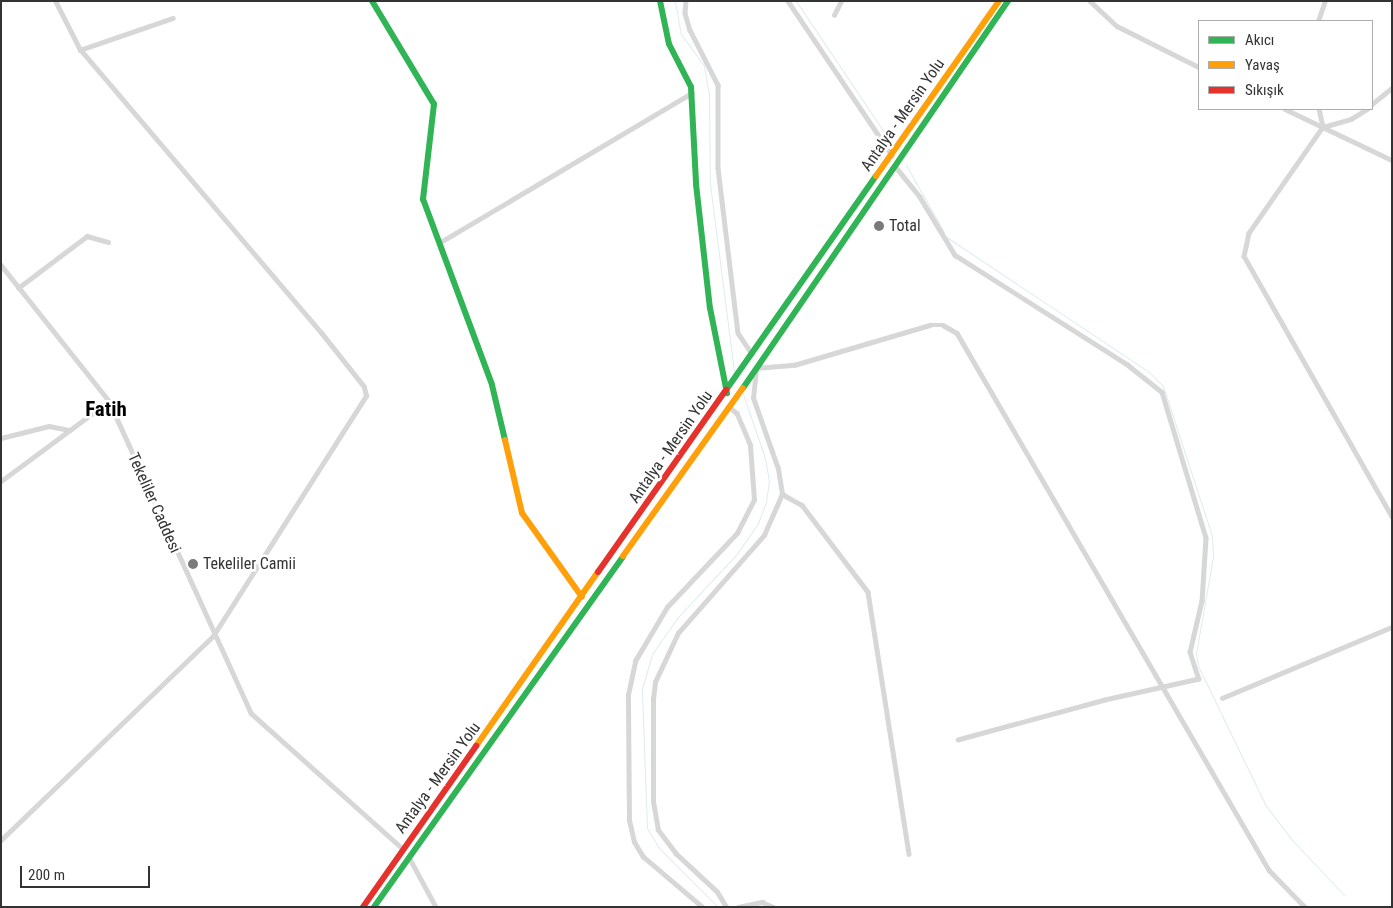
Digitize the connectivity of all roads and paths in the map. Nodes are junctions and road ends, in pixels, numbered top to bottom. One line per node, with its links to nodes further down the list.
1 (55, 1): 14 (street)
2 (372, 1): 27 (main road)
3 (660, 1): 17 (main road)
4 (686, 1): 30 (street)
5 (788, 1): 23 (street)
6 (841, 1): 11 (street)
7 (999, 1): 23 (main road, Antalya - Mersin Yolu)
8 (1008, 1): 25 (main road, Antalya - Mersin Yolu)
9 (1090, 1): 15 (street)
10 (1325, 1): 13 (street)
11 (834, 15)
12 (174, 18): 14 (street)
13 (1318, 20)
14 (80, 50): 42 (street)
15 (1198, 66)
16 (1392, 88): 18 (street)
17 (692, 93): 27 (street); 32 (main road)
18 (1373, 103)
19 (1287, 110): 22 (street)
20 (1319, 110): 22 (street)
21 (1365, 110): 22 (street)
22 (1323, 127): 24 (street); 39 (street)
23 (892, 155): 30 (main road, Antalya - Mersin Yolu)
24 (1392, 160)
25 (895, 166): 31 (main road, Antalya - Mersin Yolu); 43 (street)
26 (108, 242): 29 (street)
27 (439, 243): 40 (main road)
28 (1, 265): 29 (street, Tekeliler Caddesi)
29 (18, 288): 33 (street, Tekeliler Caddesi)
30 (752, 355): 32 (main road, Antalya - Mersin Yolu)
31 (756, 368): 34 (main road, Antalya - Mersin Yolu); 38 (street); 43 (street)
32 (728, 391): 40 (main road, Antalya - Mersin Yolu)
33 (108, 401): 35 (street); 42 (street, Tekeliler Caddesi)
34 (729, 407): 49 (main road, Antalya - Mersin Yolu); 53 (street)
35 (70, 430): 36 (street); 37 (street)
36 (1, 438)
37 (1, 481)
38 (782, 494): 48 (street); 54 (street)
39 (1392, 516)
40 (582, 597): 47 (main road, Antalya - Mersin Yolu)
41 (1392, 627): 44 (street)
42 (213, 636): 46 (street); 47 (street, Tekeliler Caddesi)
43 (1163, 686): 45 (street); 57 (street)
44 (1222, 698)
45 (958, 740)
46 (1, 840)
47 (404, 849): 50 (main road, Antalya - Mersin Yolu)
48 (908, 854)
49 (409, 857): 51 (main road, Antalya - Mersin Yolu); 52 (street)
50 (363, 907)
51 (374, 907)
52 (436, 907)
53 (702, 907)
54 (726, 907)
55 (738, 907): 56 (street)
56 (772, 907)
57 (1305, 907)

